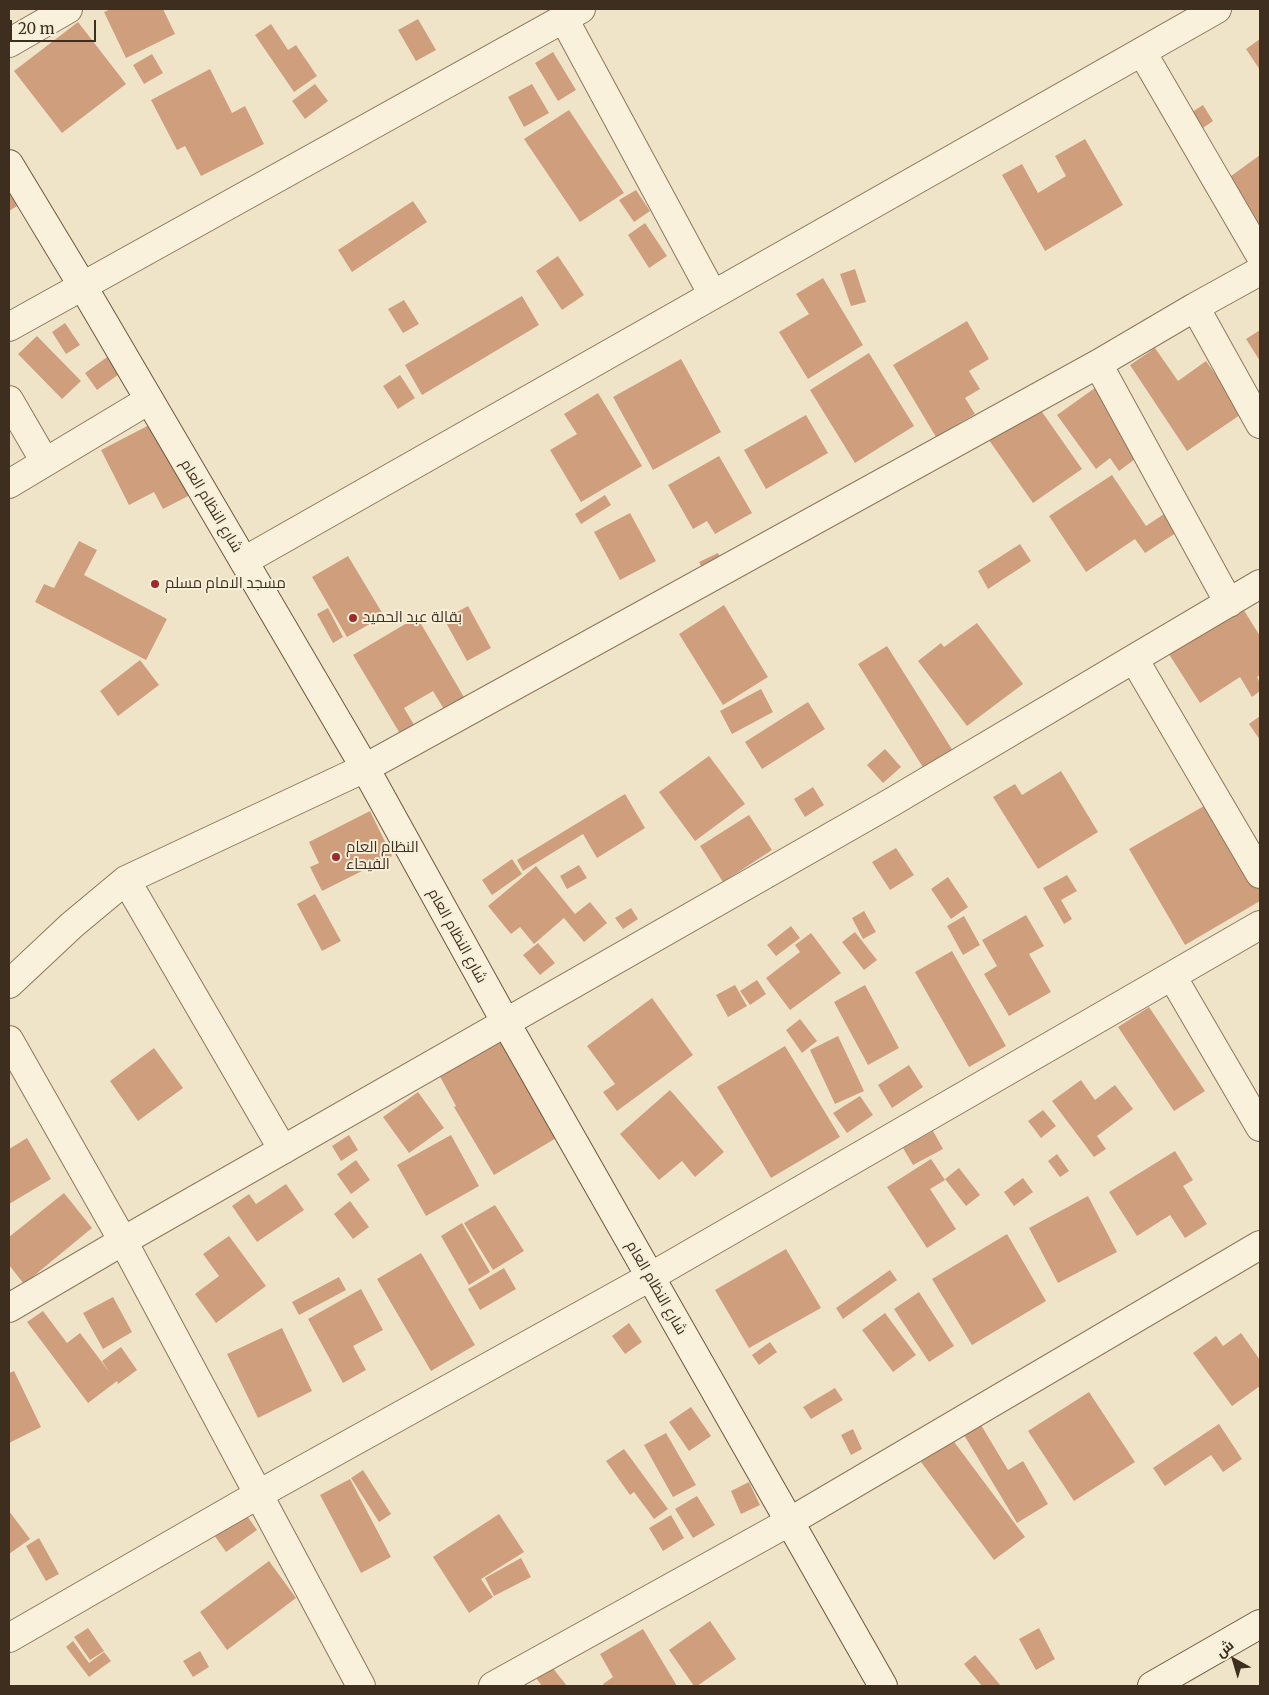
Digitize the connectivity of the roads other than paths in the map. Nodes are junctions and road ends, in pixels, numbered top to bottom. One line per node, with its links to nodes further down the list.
1 (68, 9): 4 (street)
2 (1217, 9): 5 (street)
3 (573, 14): 9 (street); 10 (street)
4 (9, 43)
5 (1142, 52): 7 (street); 10 (street)
6 (9, 164): 9 (street, شارع النظام العام)
7 (1260, 255)
8 (1260, 271): 11 (street)
9 (82, 285): 12 (street); 15 (street, شارع النظام العام)
10 (713, 296): 19 (street)
11 (1195, 306): 13 (street); 16 (street)
12 (9, 326)
13 (1098, 364): 21 (street); 23 (street)
14 (9, 400): 17 (street)
15 (149, 400): 17 (street); 19 (street, شارع النظام العام)
16 (1260, 424)
17 (45, 462): 18 (street)
18 (9, 484)
19 (244, 561): 23 (street, شارع النظام العام)
20 (1260, 584): 21 (street)
21 (1229, 603): 22 (street)
22 (1134, 660): 24 (street); 29 (street)
23 (365, 768): 25 (street); 29 (street, شارع النظام العام)
24 (1260, 874)
25 (126, 880): 28 (street); 32 (street)
26 (1260, 925): 27 (street)
27 (1172, 976): 31 (street); 35 (street)
28 (9, 984)
29 (506, 1023): 32 (street); 35 (street, شارع النظام العام)
30 (9, 1040): 33 (street)
31 (1260, 1127)
32 (283, 1150): 33 (street)
33 (123, 1241): 36 (street); 37 (street)
34 (1260, 1245): 38 (street)
35 (650, 1277): 37 (street); 38 (street, شارع النظام العام)
36 (9, 1308)
37 (259, 1494): 40 (street); 41 (street)
38 (789, 1522): 42 (street); 43 (street, شارع النظام العام)
39 (1260, 1624): 44 (street)
40 (9, 1638)
41 (360, 1686)
42 (493, 1686)
43 (883, 1686)
44 (1152, 1686)

